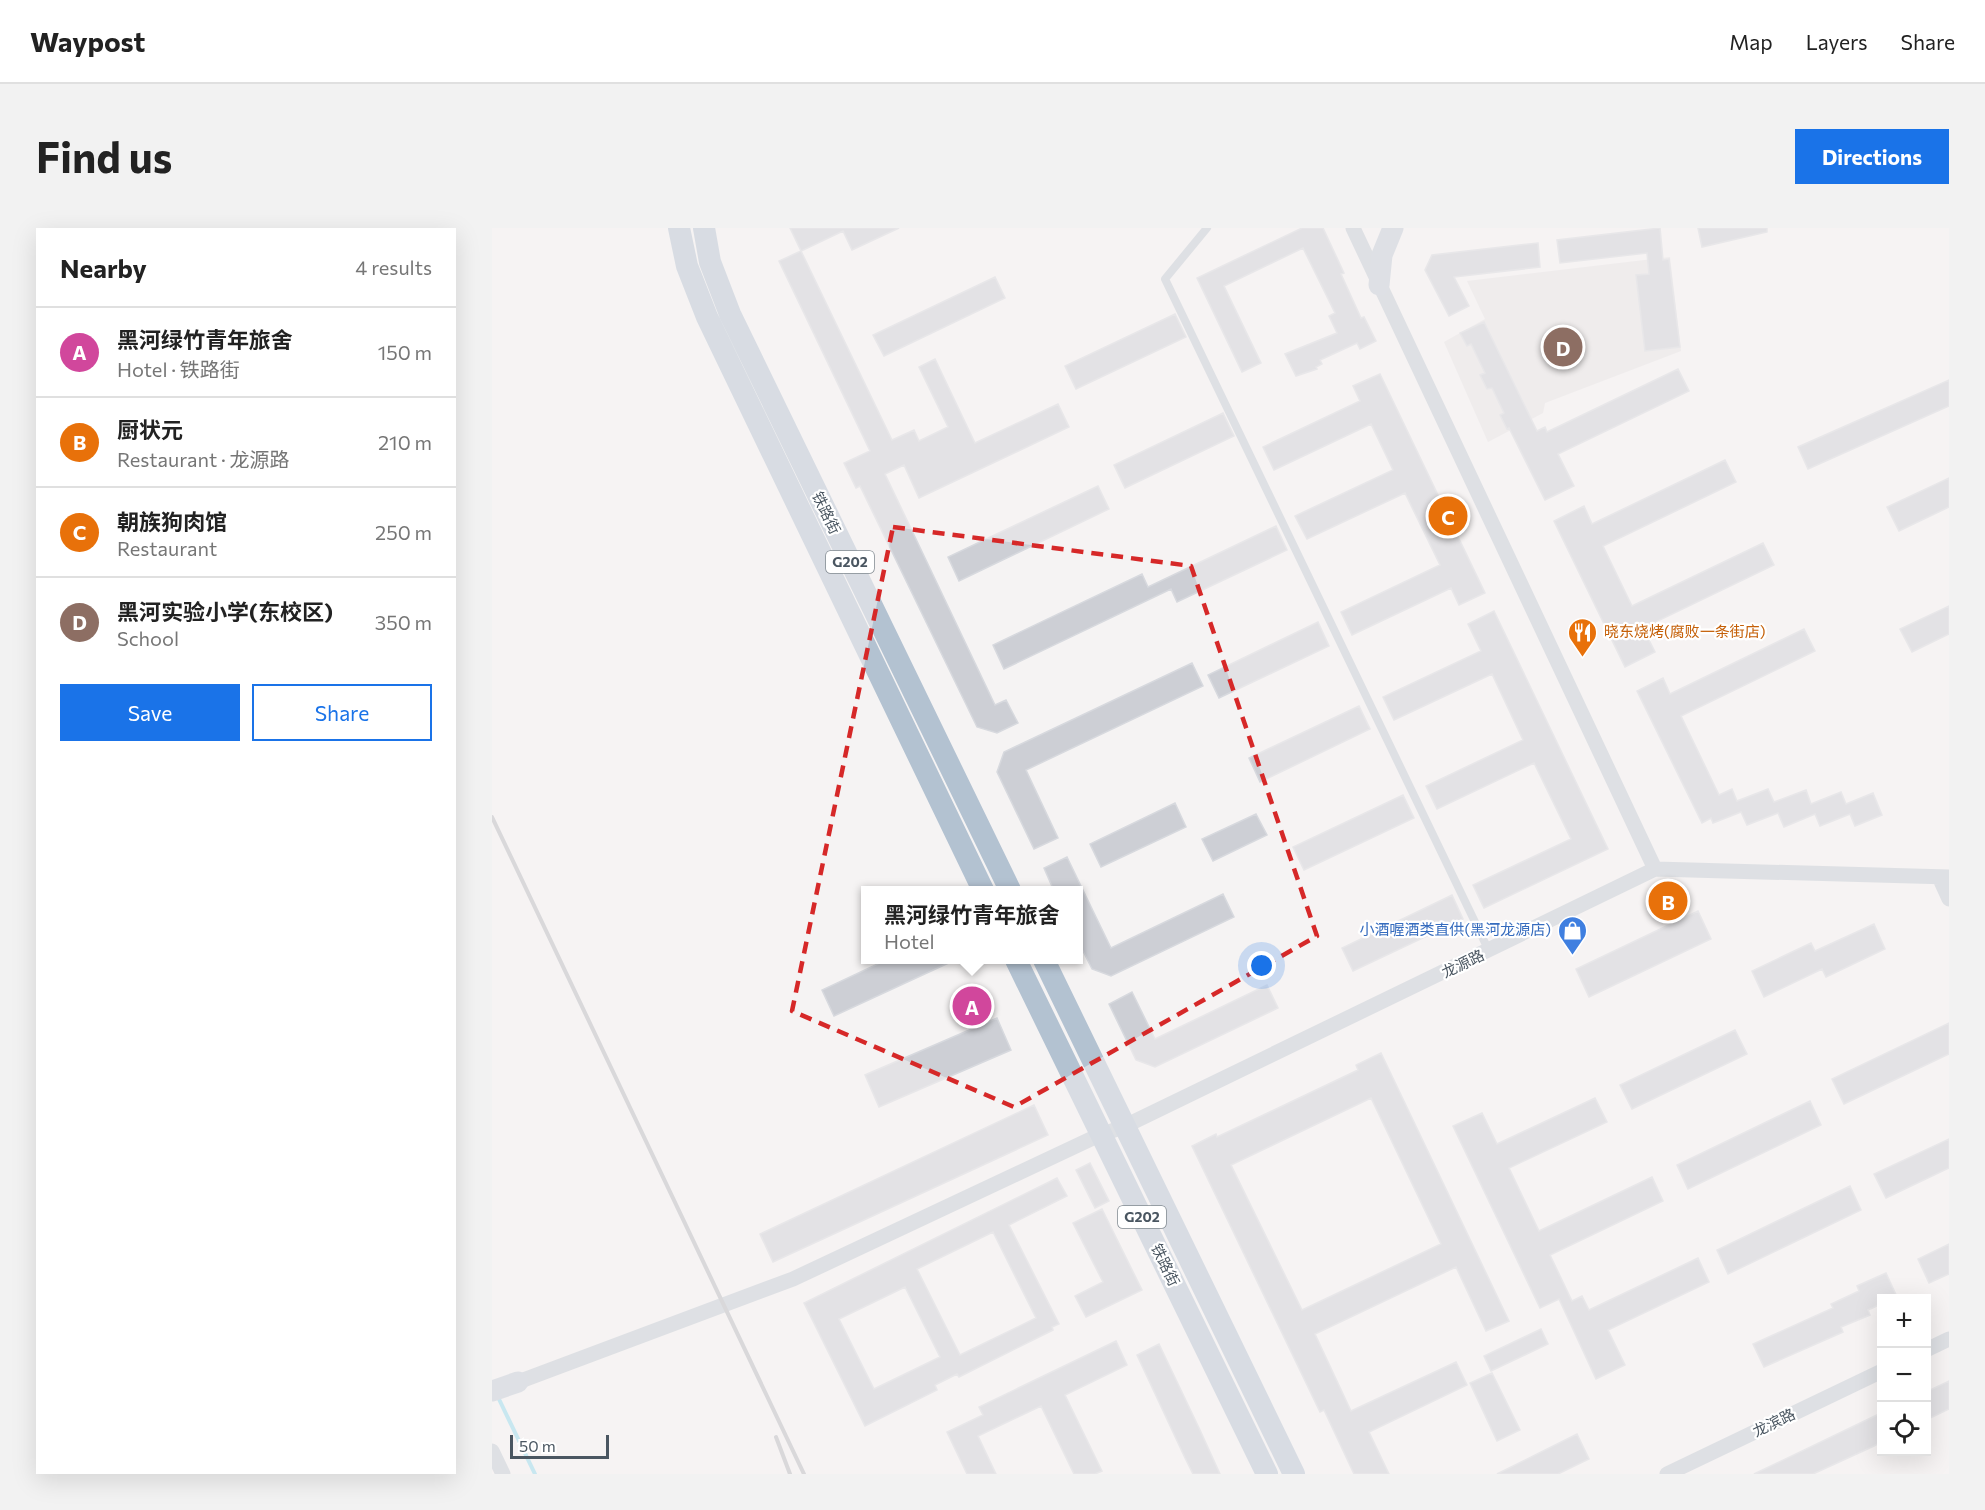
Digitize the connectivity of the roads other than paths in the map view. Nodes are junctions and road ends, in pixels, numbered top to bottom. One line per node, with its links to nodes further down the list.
1 (679, 228): 9 (main road, 铁路街 / G202)
2 (704, 228): 10 (main road, 铁路街 / G202)
3 (1206, 228): 12 (lane)
4 (1353, 228): 6 (street)
5 (1393, 228): 6 (street)
6 (1379, 285): 7 (street)
7 (1655, 869): 8 (street, 龙源路); 12 (street, 龙源路)
8 (1944, 877): 11 (street)
9 (981, 886)
10 (1008, 886)
11 (1949, 899)
12 (1489, 951): 15 (street, 龙源路)
13 (1019, 964): 16 (main road, 铁路街 / G202)
14 (1046, 964): 15 (main road, 铁路街 / G202)
15 (1125, 1126): 16 (street, 龙源路); 25 (main road, 铁路街 / G202)
16 (1101, 1135): 20 (street, 龙源路); 24 (main road, 铁路街 / G202)
17 (1949, 1339): 18 (street)
18 (1930, 1348)
19 (1877, 1373): 26 (street, 龙滨路)
20 (519, 1382): 21 (street)
21 (492, 1391)
22 (492, 1450): 23 (street)
23 (503, 1474)
24 (1267, 1474)
25 (1294, 1474)
26 (1666, 1474)

